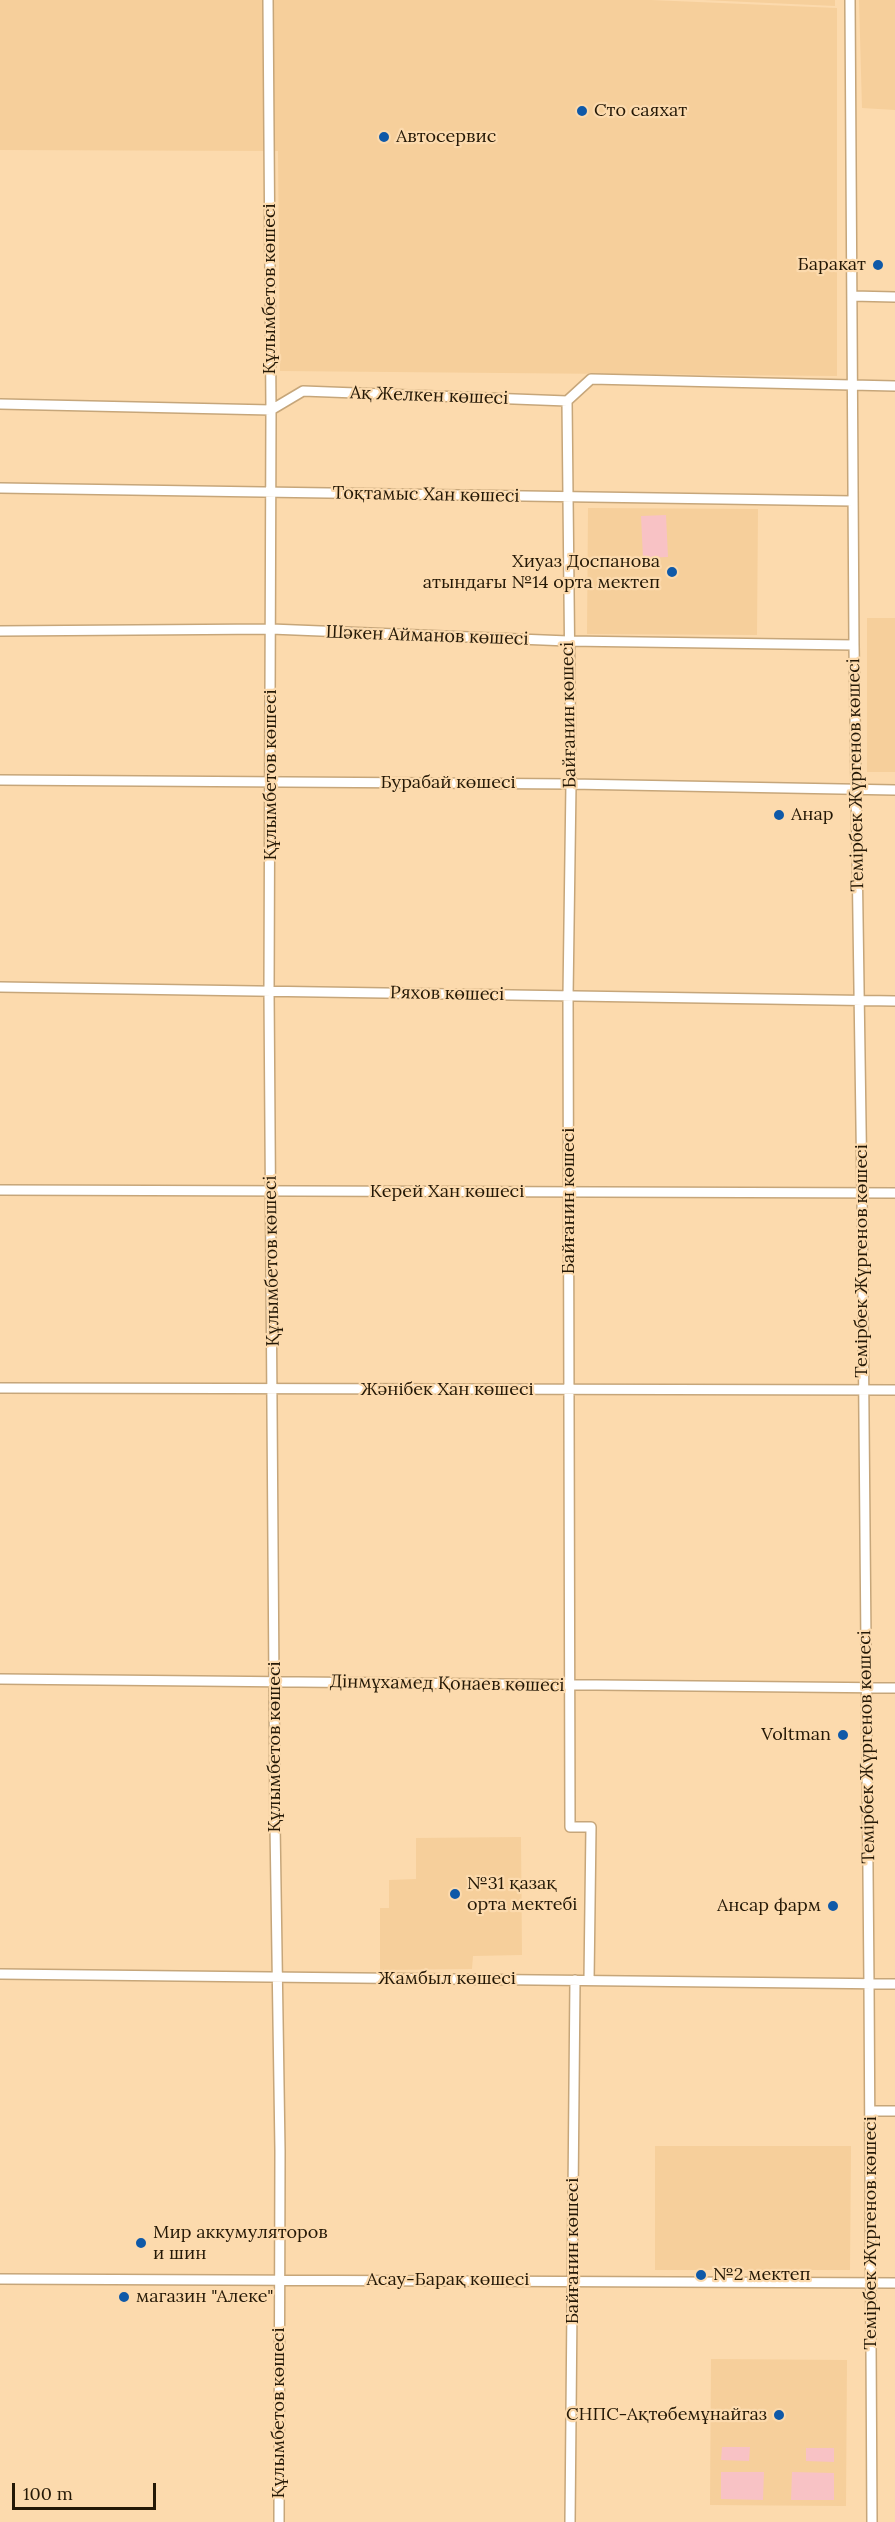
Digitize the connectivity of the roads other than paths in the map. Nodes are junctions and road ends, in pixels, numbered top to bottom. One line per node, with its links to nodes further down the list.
1 (267, 0): 9 (street, Құлымбетов көшесі)
2 (850, 0): 3 (street, Темірбек Жүргенов көшесі)
3 (852, 296): 4 (street); 5 (street, Темірбек Жүргенов көшесі)
4 (895, 297)
5 (854, 385): 6 (street); 7 (street); 13 (street, Темірбек Жүргенов көшесі)
6 (895, 386)
7 (567, 401): 9 (street, Ақ Желкен көшесі); 12 (street, Байғанин көшесі)
8 (0, 404): 9 (street)
9 (271, 410): 11 (street, Құлымбетов көшесі)
10 (0, 488): 11 (street, Тоқтамыс Хан көшесі)
11 (270, 492): 12 (street, Тоқтамыс Хан көшесі); 14 (street, Құлымбетов көшесі)
12 (568, 497): 13 (street, Тоқтамыс Хан көшесі); 16 (street, Байғанин көшесі)
13 (853, 501): 17 (street, Темірбек Жүргенов көшесі)
14 (271, 629): 15 (street, Шәкен Айманов көшесі); 16 (street, Шәкен Айманов көшесі); 19 (street, Құлымбетов көшесі)
15 (0, 632)
16 (568, 641): 17 (street, Шәкен Айманов көшесі); 20 (street, Байғанин көшесі)
17 (854, 645): 21 (street, Темірбек Жүргенов көшесі)
18 (0, 780): 19 (street, Бурабай көшесі)
19 (271, 783): 20 (street, Бурабай көшесі); 24 (street, Құлымбетов көшесі)
20 (571, 784): 21 (street, Бурабай көшесі); 25 (street, Байғанин көшесі)
21 (857, 790): 22 (street, Бурабай көшесі); 26 (street, Темірбек Жүргенов көшесі)
22 (895, 790)
23 (0, 987): 24 (street, Ряхов көшесі)
24 (269, 991): 25 (street, Ряхов көшесі); 29 (street, Құлымбетов көшесі)
25 (568, 996): 26 (street, Ряхов көшесі); 30 (street, Байғанин көшесі)
26 (859, 1001): 27 (street, Ряхов көшесі); 31 (street, Темірбек Жүргенов көшесі)
27 (895, 1001)
28 (0, 1190): 29 (street, Керей Хан көшесі)
29 (271, 1192): 30 (street, Керей Хан көшесі); 34 (street, Құлымбетов көшесі)
30 (570, 1193): 31 (street, Керей Хан көшесі); 37 (street, Байғанин көшесі)
31 (862, 1193): 32 (street, Керей Хан көшесі); 35 (street, Темірбек Жүргенов көшесі)
32 (895, 1193)
33 (0, 1388): 34 (street, Жәнібек Хан көшесі)
34 (273, 1388): 37 (street, Жәнібек Хан көшесі); 39 (street, Құлымбетов көшесі)
35 (863, 1390): 36 (street, Жәнібек Хан көшесі); 37 (street, Жәнібек Хан көшесі); 41 (street, Темірбек Жүргенов көшесі)
36 (895, 1390)
37 (570, 1391): 40 (street, Байғанин көшесі)
38 (0, 1679): 39 (street, Дінмұхамед Қонаев көшесі)
39 (274, 1681): 40 (street, Дінмұхамед Қонаев көшесі); 44 (street, Құлымбетов көшесі)
40 (571, 1686): 41 (street, Дінмұхамед Қонаев көшесі); 46 (street, Байғанин көшесі)
41 (866, 1687): 42 (street, Дінмұхамед Қонаев көшесі); 47 (street, Темірбек Жүргенов көшесі)
42 (895, 1688)
43 (0, 1974): 44 (street, Жамбыл көшесі)
44 (279, 1978): 45 (street, Жамбыл көшесі); 51 (street, Құлымбетов көшесі)
45 (574, 1980): 46 (street, Жамбыл көшесі); 53 (street, Байғанин көшесі)
46 (590, 1980): 47 (street, Жамбыл көшесі)
47 (869, 1984): 48 (street, Жамбыл көшесі); 49 (street, Темірбек Жүргенов көшесі)
48 (895, 1984)
49 (870, 2111): 50 (street); 54 (street, Темірбек Жүргенов көшесі)
50 (895, 2111)
51 (280, 2278): 52 (street, Асау-Барақ көшесі); 53 (street, Асау-Барақ көшесі); 56 (street, Құлымбетов көшесі)
52 (0, 2279)
53 (573, 2281): 54 (street, Асау-Барақ көшесі); 57 (street, Байғанин көшесі)
54 (871, 2283): 55 (street, Асау-Барақ көшесі); 58 (street, Темірбек Жүргенов көшесі)
55 (895, 2283)
56 (279, 2522)
57 (570, 2522)
58 (872, 2522)

